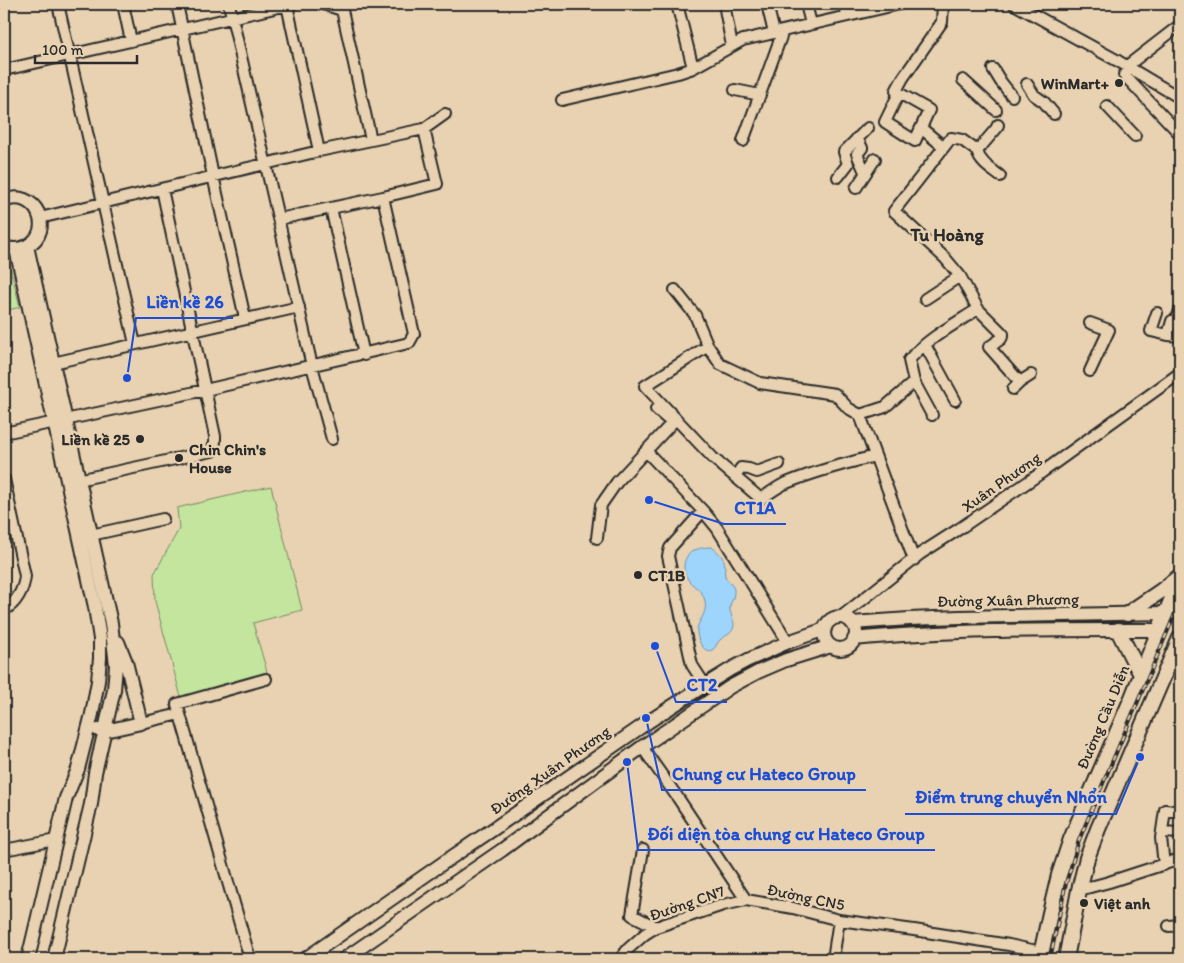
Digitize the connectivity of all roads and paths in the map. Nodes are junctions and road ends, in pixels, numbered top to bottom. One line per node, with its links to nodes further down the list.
1 (58, 4): 23 (street)
2 (123, 4): 21 (street)
3 (177, 4): 19 (street)
4 (229, 4): 16 (street)
5 (290, 4): 16 (street); 50 (street)
6 (324, 4): 47 (street)
7 (677, 4): 25 (street)
8 (724, 4): 22 (street)
9 (767, 4): 20 (street)
10 (806, 4): 17 (street)
11 (845, 4): 15 (street)
12 (900, 4): 15 (street)
13 (943, 4): 31 (street)
14 (1014, 4): 24 (street)
15 (848, 16): 17 (street)
16 (232, 18): 19 (street); 53 (street)
17 (811, 24): 20 (street)
18 (1180, 25): 24 (street)
19 (183, 29): 21 (street); 55 (street)
20 (778, 32): 22 (street); 32 (street)
21 (131, 41): 23 (street)
22 (732, 46): 25 (street)
23 (69, 55): 27 (street); 62 (street)
24 (1129, 67): 34 (street); 44 (street)
25 (693, 68): 35 (street)
26 (993, 69): 33 (street)
27 (4, 70)
28 (963, 80): 37 (street)
29 (1027, 84): 39 (street)
30 (736, 90): 32 (street)
31 (899, 93): 42 (street); 42 (street)
32 (760, 95): 48 (street)
33 (1012, 96)
34 (1180, 98)
35 (562, 100)
36 (1107, 106): 45 (street)
37 (996, 110)
38 (446, 114): 43 (street)
39 (1054, 114)
40 (998, 125): 51 (street)
41 (868, 128): 46 (street)
42 (921, 128): 49 (street)
43 (424, 129): 47 (street); 60 (street)
44 (1180, 134)
45 (1135, 136)
46 (857, 138): 54 (street); 57 (street)
47 (371, 140): 50 (street)
48 (743, 141)
49 (944, 147): 51 (street); 67 (street)
50 (319, 151): 53 (street)
51 (977, 151): 56 (street)
52 (875, 159): 54 (street)
53 (266, 164): 55 (street); 65 (street)
54 (865, 172): 59 (street)
55 (213, 176): 58 (street); 74 (street)
56 (1000, 176)
57 (838, 177)
58 (162, 188): 62 (street); 76 (street)
59 (856, 188)
60 (383, 197): 63 (street); 82 (street)
61 (4, 200): 64 (main road)
62 (103, 203): 64 (street); 79 (street)
63 (331, 208): 65 (street); 82 (street)
64 (40, 218): 66 (main road)
65 (279, 220): 70 (street)
66 (16, 247): 83 (main road); 94 (main road)
67 (960, 276): 69 (street); 71 (street)
68 (675, 290): 80 (street)
69 (925, 299)
70 (299, 307): 74 (street); 84 (street)
71 (978, 309): 81 (street); 87 (street)
72 (1180, 310): 77 (street)
73 (1157, 313): 77 (street)
74 (245, 318): 76 (street)
75 (1090, 322): 85 (street)
76 (193, 331): 79 (street); 89 (street)
77 (1168, 336): 78 (street)
78 (1180, 336)
79 (135, 344): 83 (street)
80 (708, 346): 92 (street); 102 (street)
81 (925, 346): 88 (street); 90 (street)
82 (364, 355): 84 (street)
83 (53, 363): 94 (main road)
84 (312, 366): 89 (street); 97 (street)
85 (1090, 372)
86 (1180, 373): 109 (street, Xuân Phương)
87 (1031, 375)
88 (914, 382): 92 (street); 93 (street)
89 (205, 390): 94 (street); 104 (street)
90 (955, 400)
91 (656, 409): 95 (street)
92 (860, 415): 100 (street)
93 (932, 415)
94 (60, 421): 96 (street); 104 (main road); 130 (main road)
95 (672, 423): 98 (street); 99 (street)
96 (4, 433)
97 (332, 439)
98 (687, 439)
99 (646, 451): 105 (street); 108 (street)
100 (875, 456): 102 (street); 109 (street)
101 (779, 464): 102 (street)
102 (735, 477)
103 (4, 479): 111 (street)
104 (78, 480): 107 (main road)
105 (703, 511): 123 (street); 127 (street)
106 (163, 519): 107 (street)
107 (91, 535): 116 (main road)
108 (597, 538)
109 (914, 560): 115 (street, Xuân Phương)
110 (1180, 577): 113 (highway, Đường Cầu Diễn); 114 (highway)
111 (4, 610)
112 (1180, 612): 113 (highway)
113 (1165, 613): 114 (main road, Đường Xuân Phương); 119 (highway, Đường Cầu Diễn)
114 (1127, 614): 115 (main road, Đường Xuân Phương)
115 (847, 620): 117 (main road); 122 (main road)
116 (111, 624): 129 (main road); 131 (main road)
117 (825, 628): 123 (main road, Đường Xuân Phương); 124 (main road)
118 (1118, 630): 119 (main road, Đường Xuân Phương); 122 (main road, Đường Xuân Phương); 125 (highway)
119 (1158, 630): 120 (highway); 125 (highway, Đường Cầu Diễn)
120 (1180, 630)
121 (1180, 638): 141 (highway)
122 (854, 639): 124 (main road)
123 (788, 642): 127 (main road, Đường Xuân Phương)
124 (831, 646): 132 (main road)
125 (1141, 674): 147 (highway, Đường Cầu Diễn)
126 (266, 679): 128 (street)
127 (705, 685): 151 (main road, Đường Xuân Phương)
128 (180, 714): 129 (street); 150 (street)
129 (141, 723): 131 (main road)
130 (88, 728): 131 (main road); 136 (main road)
131 (105, 731): 149 (main road)
132 (642, 747): 142 (street, Đường CN5); 152 (main road)
133 (1180, 812): 134 (street)
134 (1162, 832): 135 (street); 140 (street)
135 (1180, 833)
136 (56, 840): 137 (street); 148 (main road)
137 (4, 850)
138 (643, 850): 146 (street)
139 (1180, 859): 140 (street)
140 (1164, 865): 141 (street)
141 (1079, 890): 155 (highway)
142 (746, 900): 143 (street, Đường CN5); 146 (street, Đường CN7)
143 (839, 920): 147 (street, Đường CN5); 154 (street)
144 (1180, 925): 145 (street)
145 (1169, 926)
146 (656, 928): 153 (street, Đường CN7)
147 (1041, 956)
148 (28, 959)
149 (54, 959)
150 (250, 959)
151 (304, 959)
152 (344, 959)
153 (620, 959)
154 (833, 959)
155 (1066, 959)

